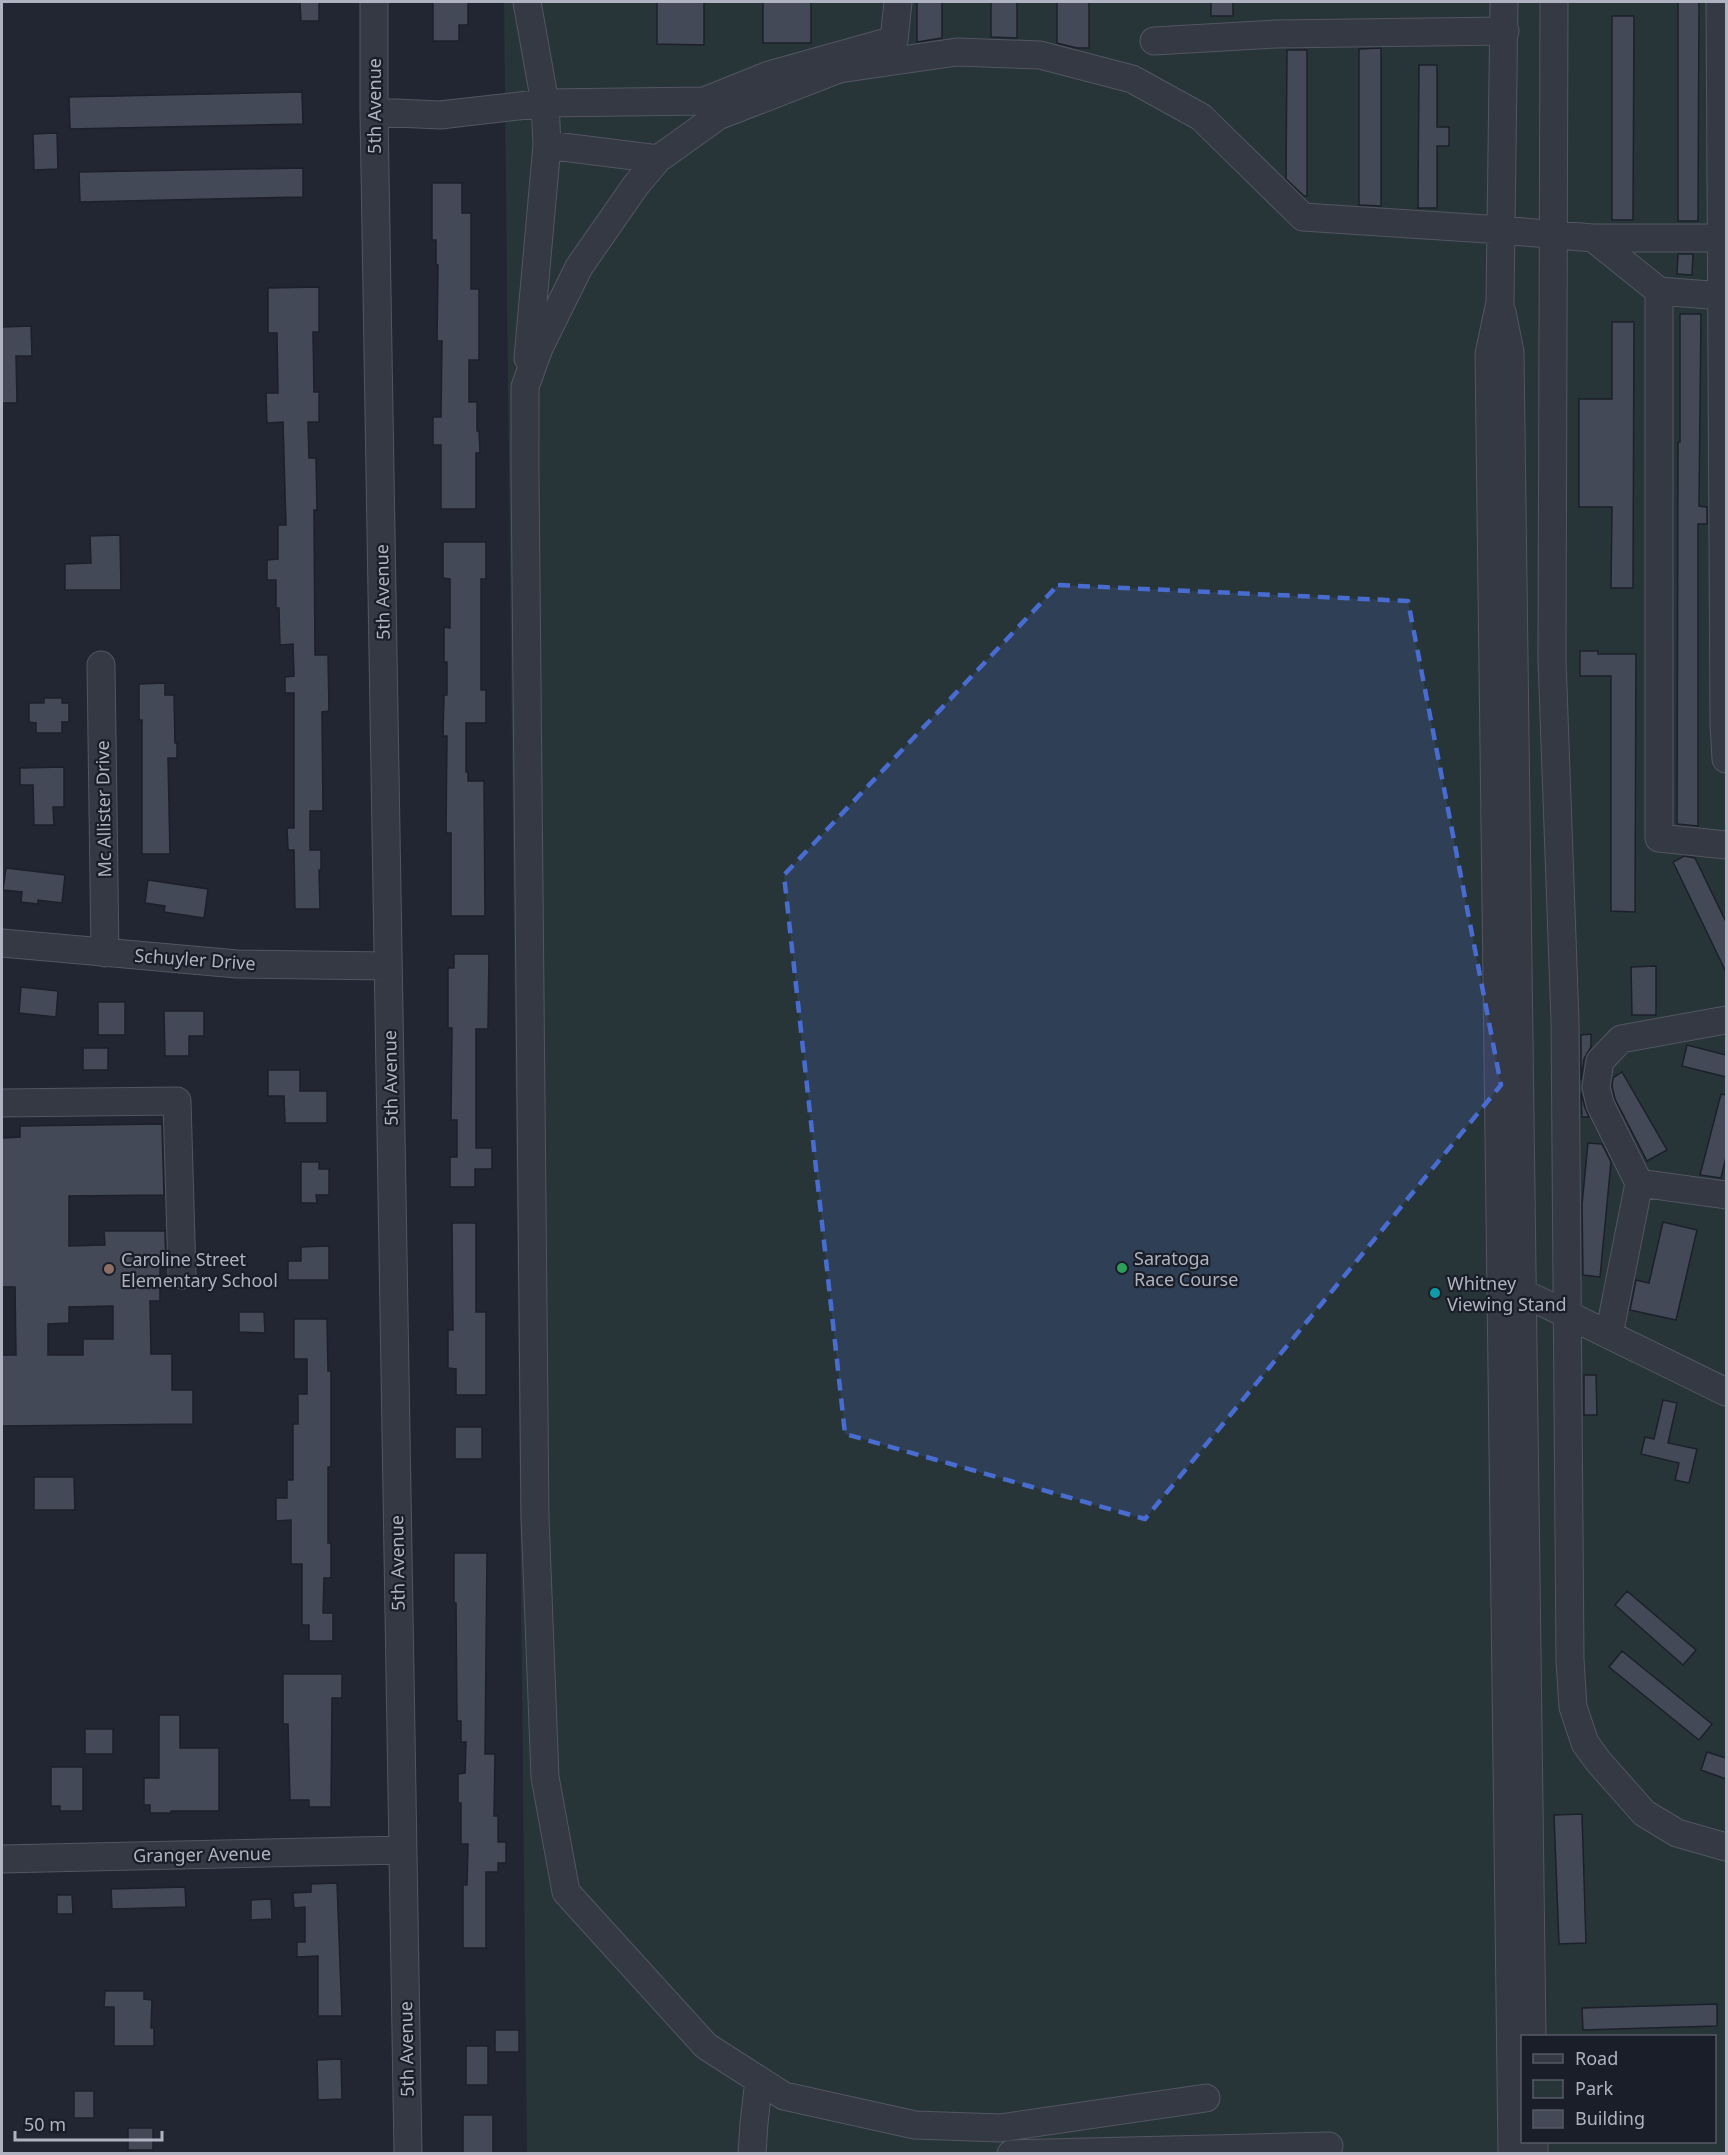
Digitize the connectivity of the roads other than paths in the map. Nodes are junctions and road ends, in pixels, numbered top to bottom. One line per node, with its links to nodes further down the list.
1 (374, 2): 10 (street, 5th Avenue)
2 (527, 2): 9 (street)
3 (898, 2): 9 (street)
4 (1504, 2): 7 (street)
5 (1554, 2): 14 (street)
6 (1720, 2): 16 (street)
7 (1505, 31): 8 (street); 13 (street)
8 (1154, 40)
9 (544, 103): 10 (street); 11 (street)
10 (374, 112): 26 (street, 5th Avenue)
11 (547, 145): 12 (street); 20 (street)
12 (658, 159): 13 (street); 20 (street)
13 (1502, 230): 14 (street); 32 (street)
14 (1553, 235): 15 (street); 33 (street)
15 (1593, 238): 16 (street); 17 (street)
16 (1722, 238): 18 (street)
17 (1659, 291): 18 (street); 23 (street)
18 (1722, 296): 19 (street)
19 (1724, 351): 22 (street)
20 (525, 387): 41 (street)
21 (100, 665): 25 (street, Mc Allister Drive)
22 (1726, 759)
23 (1726, 845)
24 (2, 943): 25 (street, Schuyler Drive)
25 (105, 953): 26 (street, Schuyler Drive)
26 (388, 966): 37 (street, 5th Avenue)
27 (1726, 1020): 29 (street)
28 (2, 1103): 31 (street)
29 (1639, 1183): 30 (street); 34 (street)
30 (1726, 1195)
31 (182, 1275)
32 (1512, 1287): 33 (street); 39 (street)
33 (1566, 1314): 34 (street); 36 (street)
34 (1609, 1335): 35 (street)
35 (1726, 1392)
36 (1726, 1847)
37 (402, 1850): 38 (street, Granger Avenue); 45 (street, 5th Avenue)
38 (2, 1858)
39 (1525, 2032)
40 (1521, 2064): 42 (street)
41 (759, 2080): 43 (street); 46 (street)
42 (1517, 2095): 48 (street)
43 (1206, 2098)
44 (1329, 2146): 47 (street)
45 (408, 2154)
46 (752, 2154)
47 (1011, 2154)
48 (1512, 2154)

